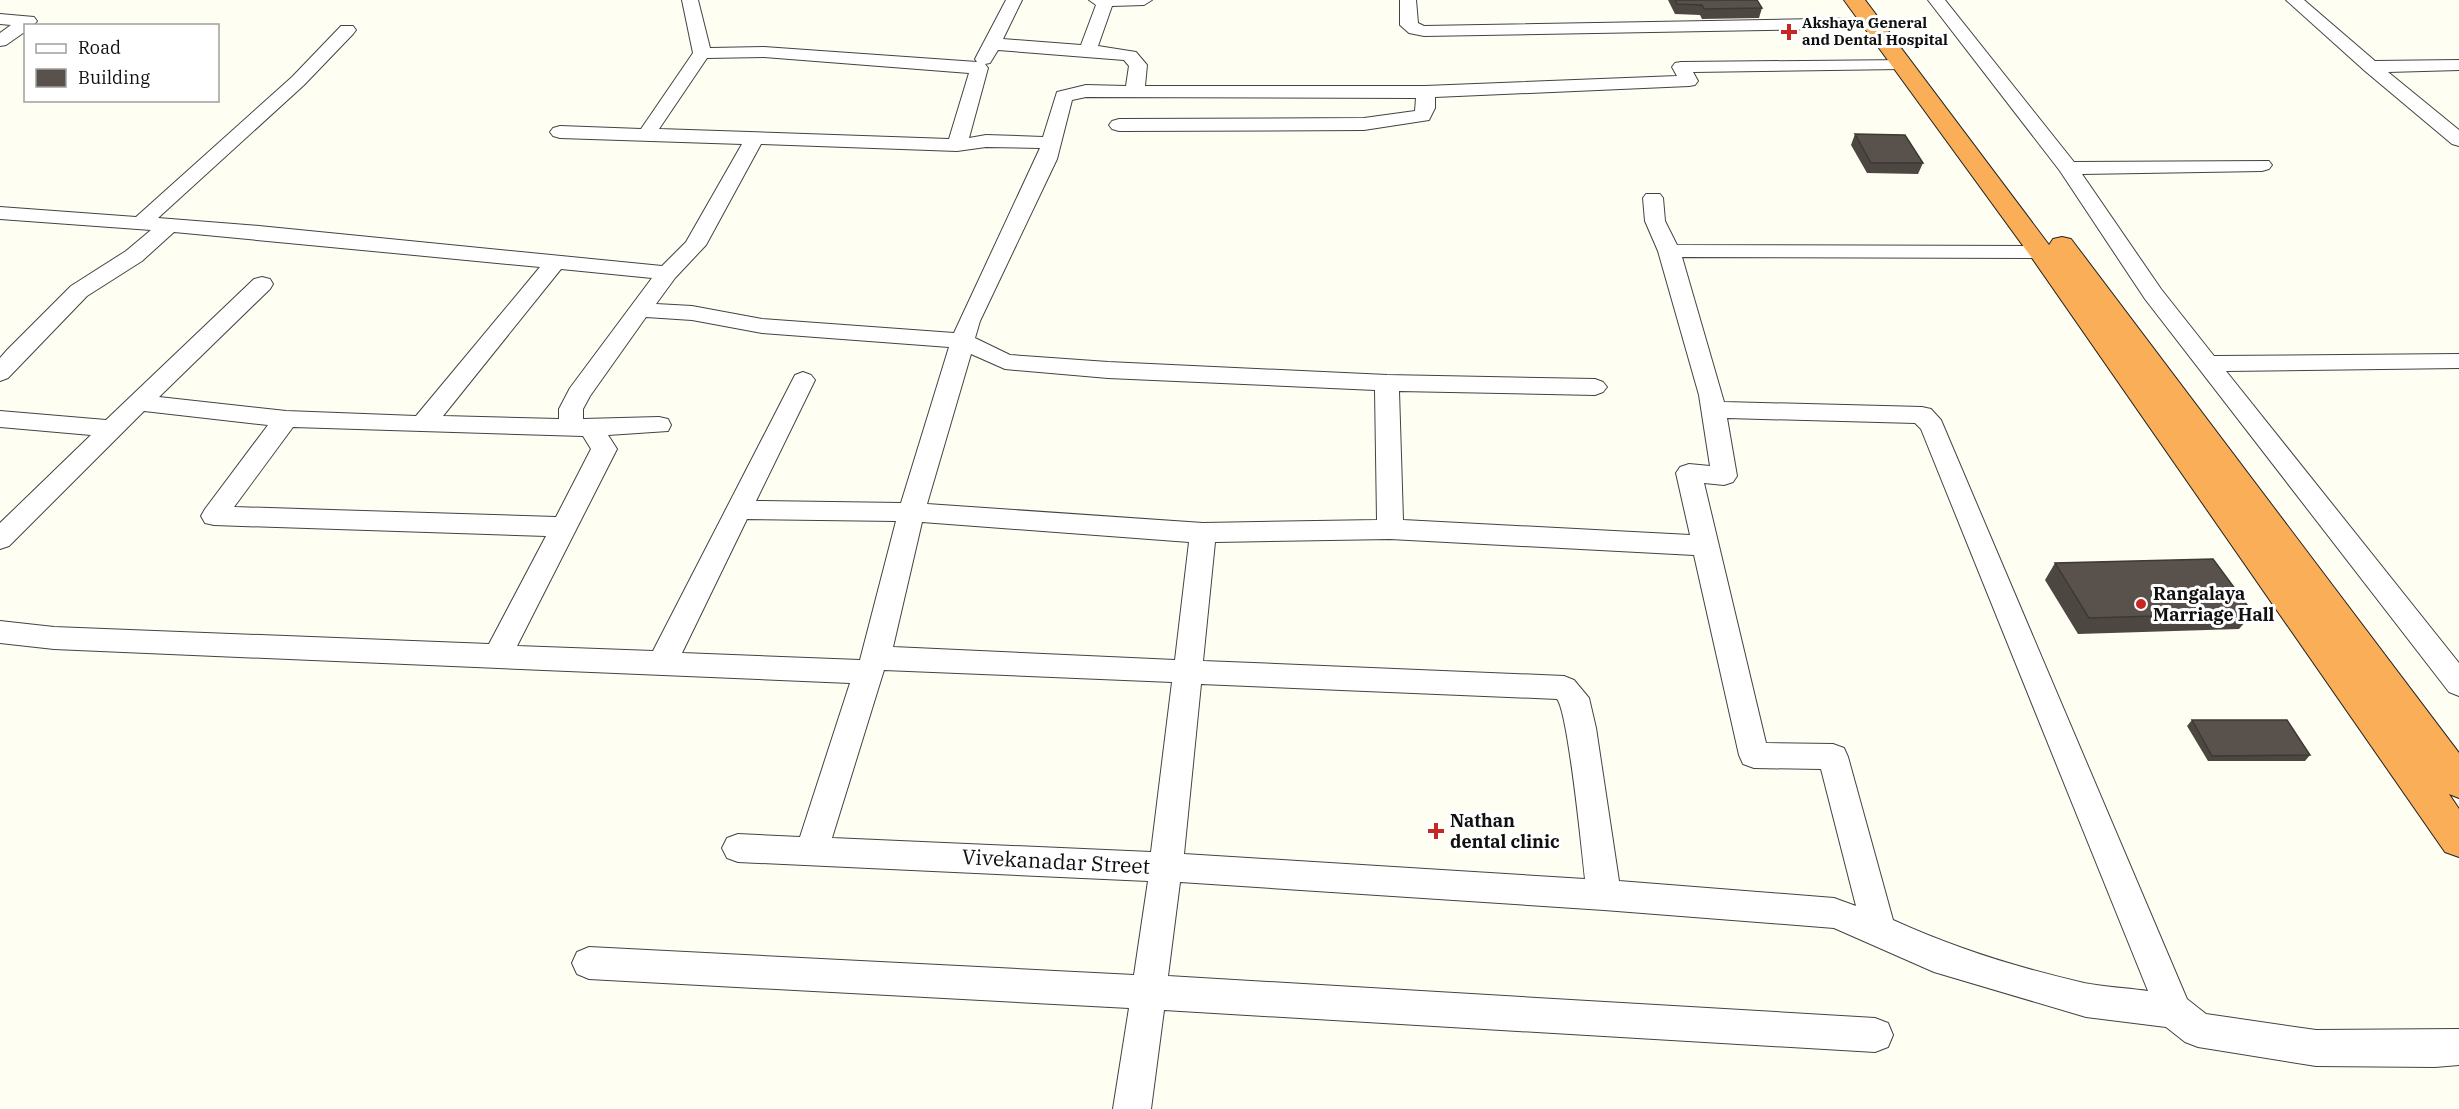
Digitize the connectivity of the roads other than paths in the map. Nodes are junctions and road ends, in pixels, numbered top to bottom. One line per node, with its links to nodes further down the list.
1 (690, 0): 16 (street)
2 (1014, 0): 14 (street)
3 (1144, 0): 9 (street)
4 (1408, 0): 11 (street)
5 (1854, 0): 11 (highway)
6 (1881, 0): 70 (highway)
7 (1936, 0): 31 (street)
8 (2294, 0): 19 (street)
9 (1101, 2): 15 (street)
10 (0, 19): 13 (street)
11 (1871, 23): 17 (highway)
12 (347, 30): 34 (street)
13 (0, 41)
14 (992, 44): 15 (street); 20 (street)
15 (1088, 51): 21 (street)
16 (702, 53): 20 (street); 25 (street)
17 (1901, 64): 22 (street); 37 (highway)
18 (2459, 65): 19 (street)
19 (2371, 67): 27 (street)
20 (979, 68): 29 (street)
21 (1135, 90): 22 (street); 28 (street)
22 (1425, 92): 23 (street)
23 (1119, 125)
24 (560, 132): 25 (street)
25 (646, 135): 26 (street)
26 (755, 138): 29 (street); 39 (street)
27 (2459, 140)
28 (1053, 143): 29 (street); 42 (street)
29 (957, 145)
30 (2262, 165): 31 (street)
31 (2068, 168): 44 (street)
32 (1653, 198): 36 (street)
33 (0, 213): 34 (street)
34 (140, 224): 35 (street)
35 (168, 226): 38 (street); 45 (street)
36 (1669, 251): 37 (street); 50 (street)
37 (2041, 252): 71 (highway)
38 (556, 261): 39 (street); 53 (street)
39 (668, 273): 41 (street)
40 (262, 284): 49 (street)
41 (640, 310): 42 (street); 55 (street)
42 (963, 341): 47 (street); 58 (street)
43 (2459, 361): 44 (street)
44 (2208, 364): 69 (street)
45 (0, 373)
46 (803, 380): 57 (street)
47 (1387, 382): 48 (street); 60 (street)
48 (1595, 387)
49 (138, 403): 52 (street); 56 (street)
50 (1712, 410): 63 (street); 79 (street)
51 (0, 419): 56 (street)
52 (286, 419): 53 (street); 59 (street)
53 (423, 424): 55 (street)
54 (659, 425): 55 (street)
55 (581, 427): 59 (street)
56 (112, 429): 62 (street)
57 (738, 510): 58 (street); 66 (street)
58 (911, 512): 61 (street); 67 (street)
59 (564, 528): 65 (street)
60 (1390, 529): 61 (street); 63 (street)
61 (1203, 534): 68 (street)
62 (0, 539)
63 (1705, 546): 76 (street)
64 (0, 632): 65 (street)
65 (497, 656): 66 (street)
66 (662, 663): 67 (street)
67 (872, 665): 68 (street); 73 (street)
68 (1188, 671): 74 (street); 75 (street)
69 (2459, 684)
70 (2459, 782)
71 (2459, 840)
72 (738, 848): 73 (street, Vivekanadar Street)
73 (812, 851): 74 (street, Vivekanadar Street)
74 (1167, 867): 75 (street); 78 (street, Vivekanadar Street)
75 (1604, 895): 76 (street)
76 (1879, 930): 79 (street)
77 (589, 963): 78 (street)
78 (1149, 992): 80 (street); 82 (street, Vivekanadar Street)
79 (2174, 1011): 81 (street)
80 (1875, 1035)
81 (2459, 1047)
82 (1132, 1109)

